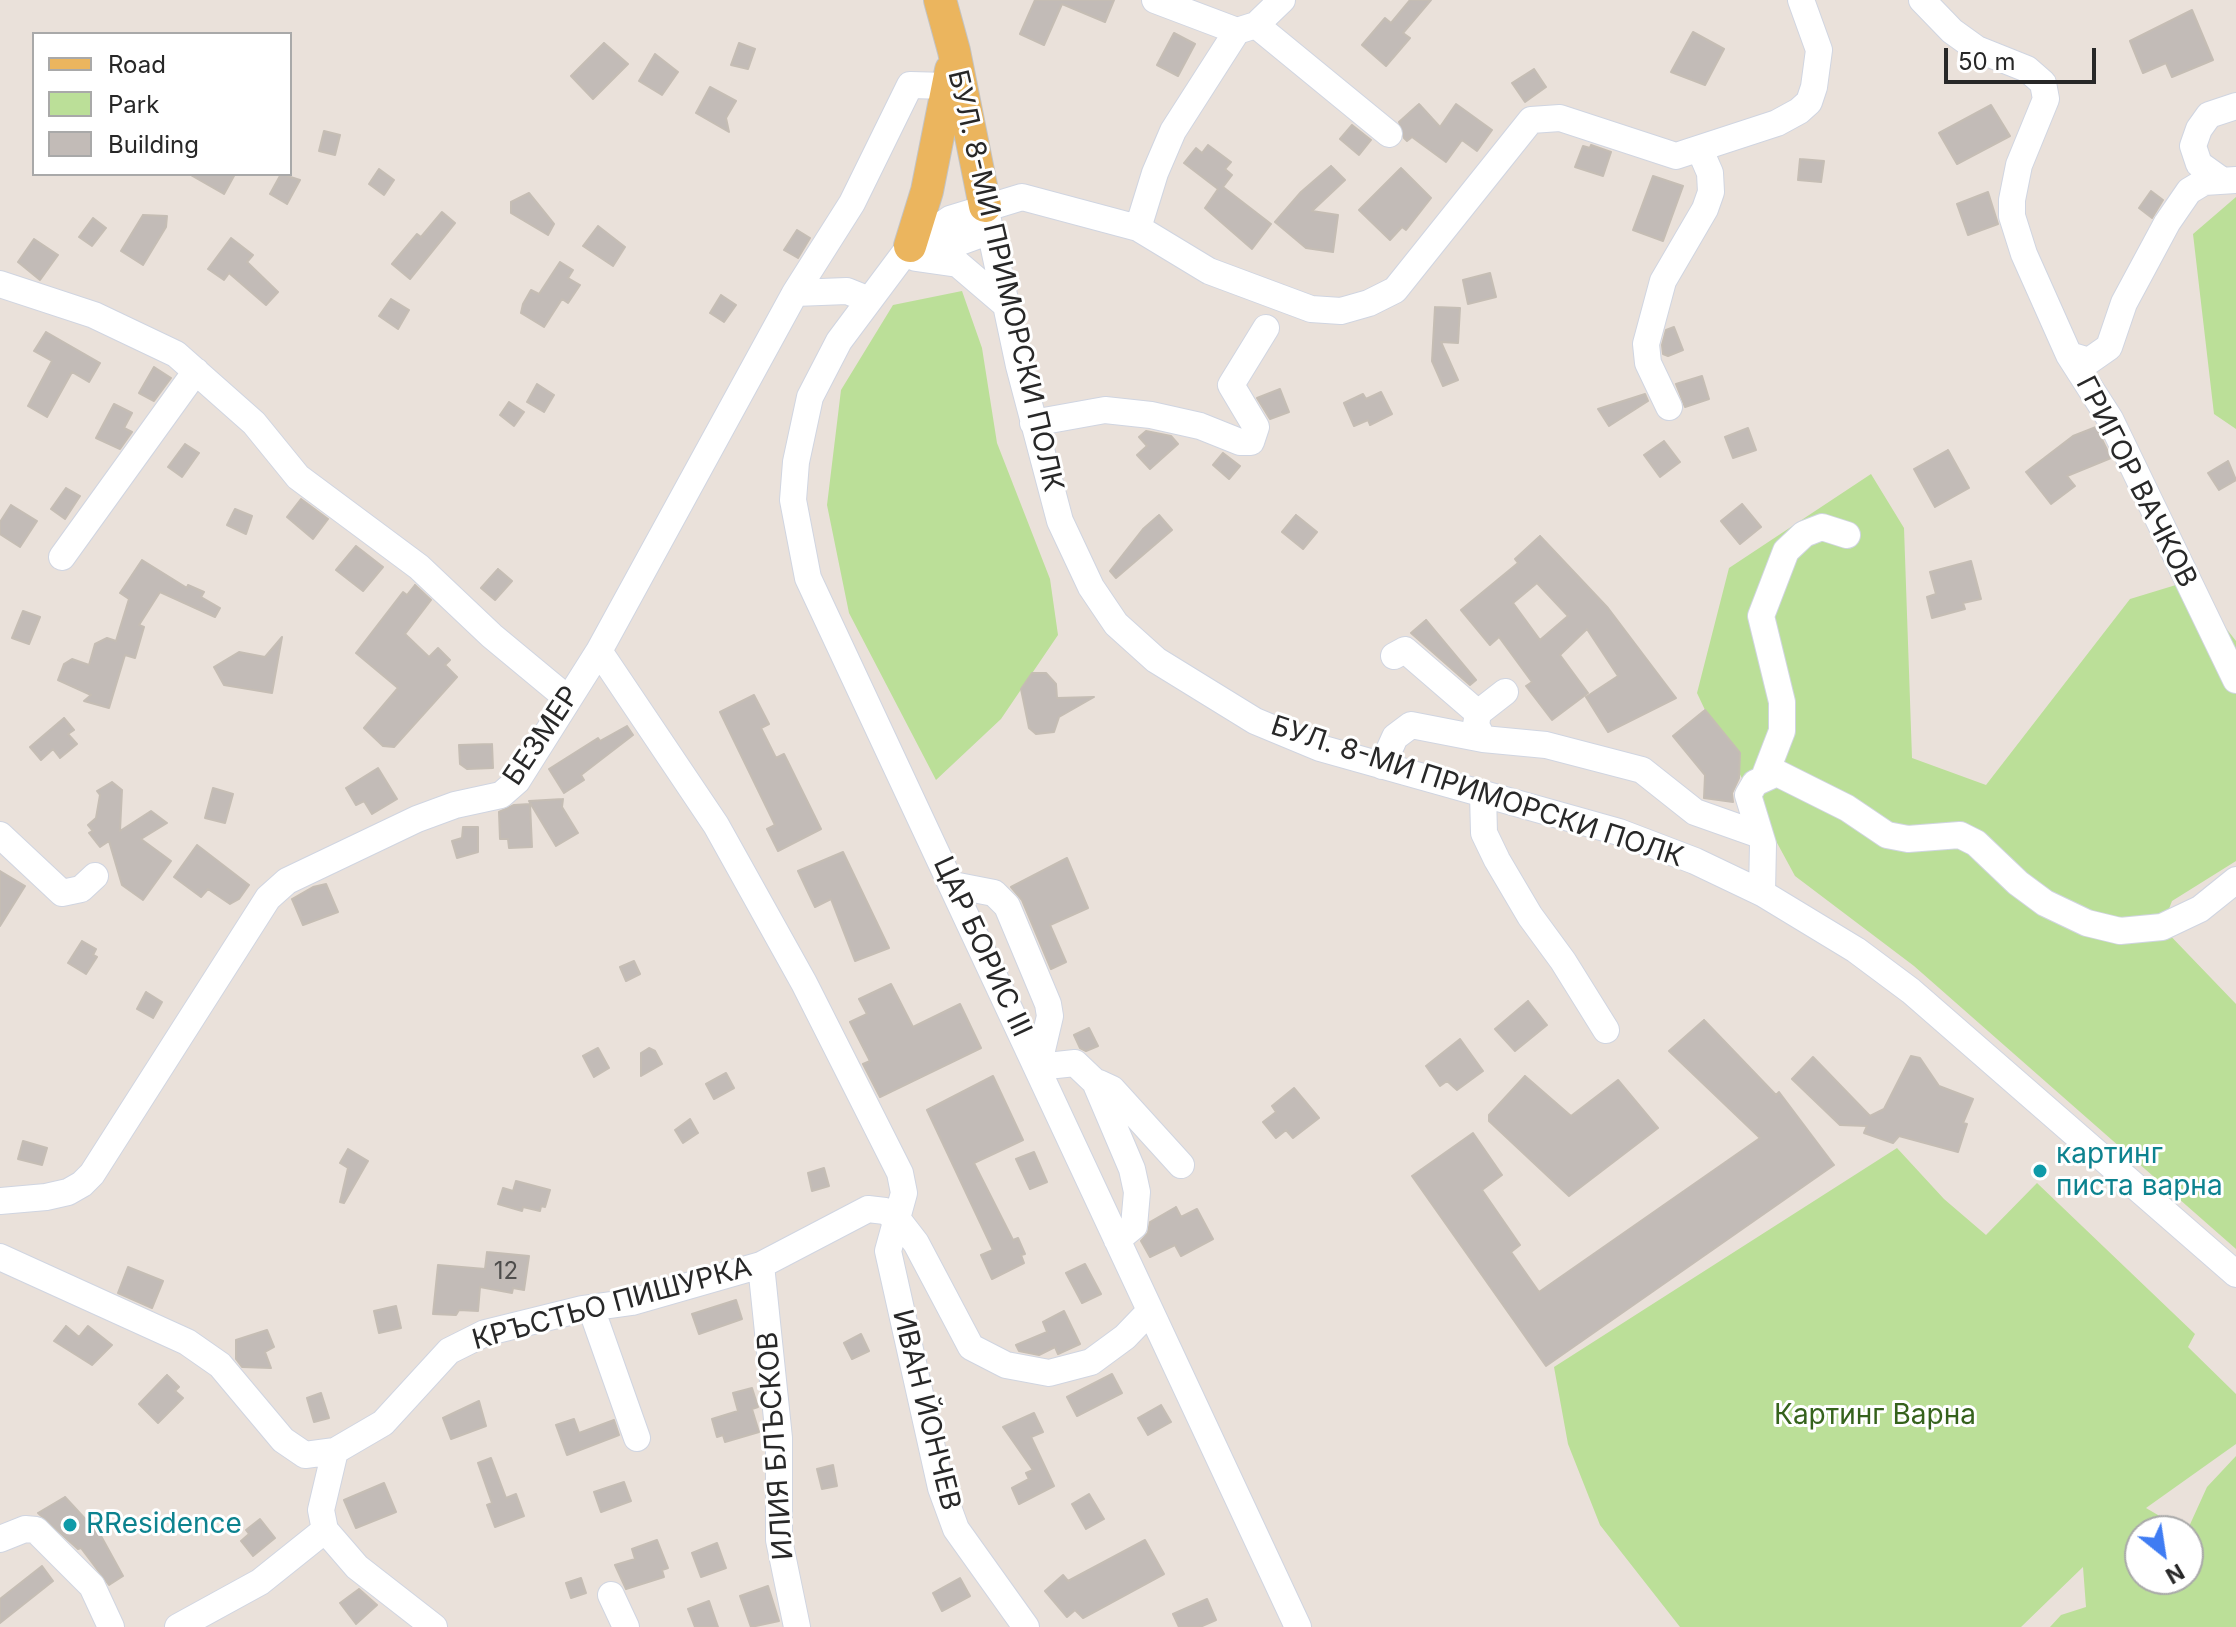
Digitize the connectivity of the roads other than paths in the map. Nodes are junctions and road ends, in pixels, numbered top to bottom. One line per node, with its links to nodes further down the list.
1 (940, 0): 7 (main road, БУЛ. 8-МИ ПРИМОРСКИ ПОЛК)
2 (1155, 0): 6 (street)
3 (1282, 0): 6 (street)
4 (1801, 0): 11 (street, ЦАР БОРИС III)
5 (1922, 0): 21 (street)
6 (1246, 28): 10 (street); 14 (street)
7 (954, 51): 8 (main road); 13 (main road, БУЛ. 8-МИ ПРИМОРСКИ ПОЛК)
8 (948, 86): 15 (main road); 17 (street)
9 (2236, 106): 12 (street)
10 (1389, 134)
11 (1700, 150): 14 (street, ЦАР БОРИС III); 24 (street)
12 (2228, 180): 22 (street, ГРИГОР ВАЧКОВ)
13 (988, 218): 14 (street, ЦАР БОРИС III); 15 (street, ЦАР БОРИС III); 19 (street, БУЛ. 8-МИ ПРИМОРСКИ ПОЛК)
14 (1138, 228)
15 (907, 256): 18 (street, ЦАР БОРИС III); 19 (street)
16 (0, 284): 23 (street)
17 (795, 293): 18 (street); 29 (street)
18 (867, 299): 43 (street, ЦАР БОРИС III)
19 (1006, 305): 26 (street, БУЛ. 8-МИ ПРИМОРСКИ ПОЛК)
20 (1266, 328): 26 (street)
21 (2069, 355): 22 (street, ГРИГОР ВАЧКОВ); 25 (street, ГРИГОР ВАЧКОВ)
22 (2102, 355): 25 (street)
23 (196, 371): 28 (street); 33 (street)
24 (1669, 407)
25 (2110, 419): 31 (street, ГРИГОР ВАЧКОВ)
26 (1033, 423): 36 (street, БУЛ. 8-МИ ПРИМОРСКИ ПОЛК)
27 (1847, 535): 37 (street)
28 (62, 557)
29 (599, 651): 33 (street, БЕЗМЕР); 50 (street, БЕЗМЕР)
30 (1394, 656): 34 (street)
31 (2236, 680)
32 (1505, 692): 34 (street)
33 (568, 699): 49 (street, БЕЗМЕР)
34 (1478, 713): 35 (street)
35 (1483, 739): 36 (street); 40 (street)
36 (1382, 766): 38 (street, БУЛ. 8-МИ ПРИМОРСКИ ПОЛК)
37 (1765, 775): 40 (street); 42 (street)
38 (1483, 794): 44 (street, БУЛ. 8-МИ ПРИМОРСКИ ПОЛК); 45 (street)
39 (0, 835): 41 (street)
40 (1760, 835): 44 (street)
41 (95, 876)
42 (2236, 880)
43 (953, 885): 46 (street, ЦАР БОРИС III); 46 (street)
44 (1762, 893): 54 (street, БУЛ. 8-МИ ПРИМОРСКИ ПОЛК)
45 (1606, 1030)
46 (1038, 1067): 47 (street); 51 (street, ЦАР БОРИС III)
47 (1095, 1082): 48 (street); 51 (street)
48 (1181, 1165)
49 (0, 1201)
50 (899, 1221): 53 (street, КРЪСТЬО ПИШУРКА); 56 (street); 68 (street, ИВАН ЙОНЧЕВ)
51 (1117, 1240): 56 (street, ЦАР БОРИС III)
52 (0, 1257): 58 (street)
53 (761, 1265): 55 (street, КРЪСТЬО ПИШУРКА); 67 (street, ИЛИЯ БЛЪСКОВ)
54 (2236, 1274)
55 (591, 1308): 57 (street); 58 (street, КРЪСТЬО ПИШУРКА)
56 (1149, 1312): 62 (street, ЦАР БОРИС III)
57 (637, 1438)
58 (335, 1451): 59 (street)
59 (325, 1530): 64 (street); 65 (street)
60 (0, 1539): 63 (street)
61 (611, 1595): 66 (street)
62 (1296, 1625)
63 (111, 1627)
64 (178, 1627)
65 (434, 1627)
66 (626, 1627)
67 (797, 1627)
68 (1026, 1627)

